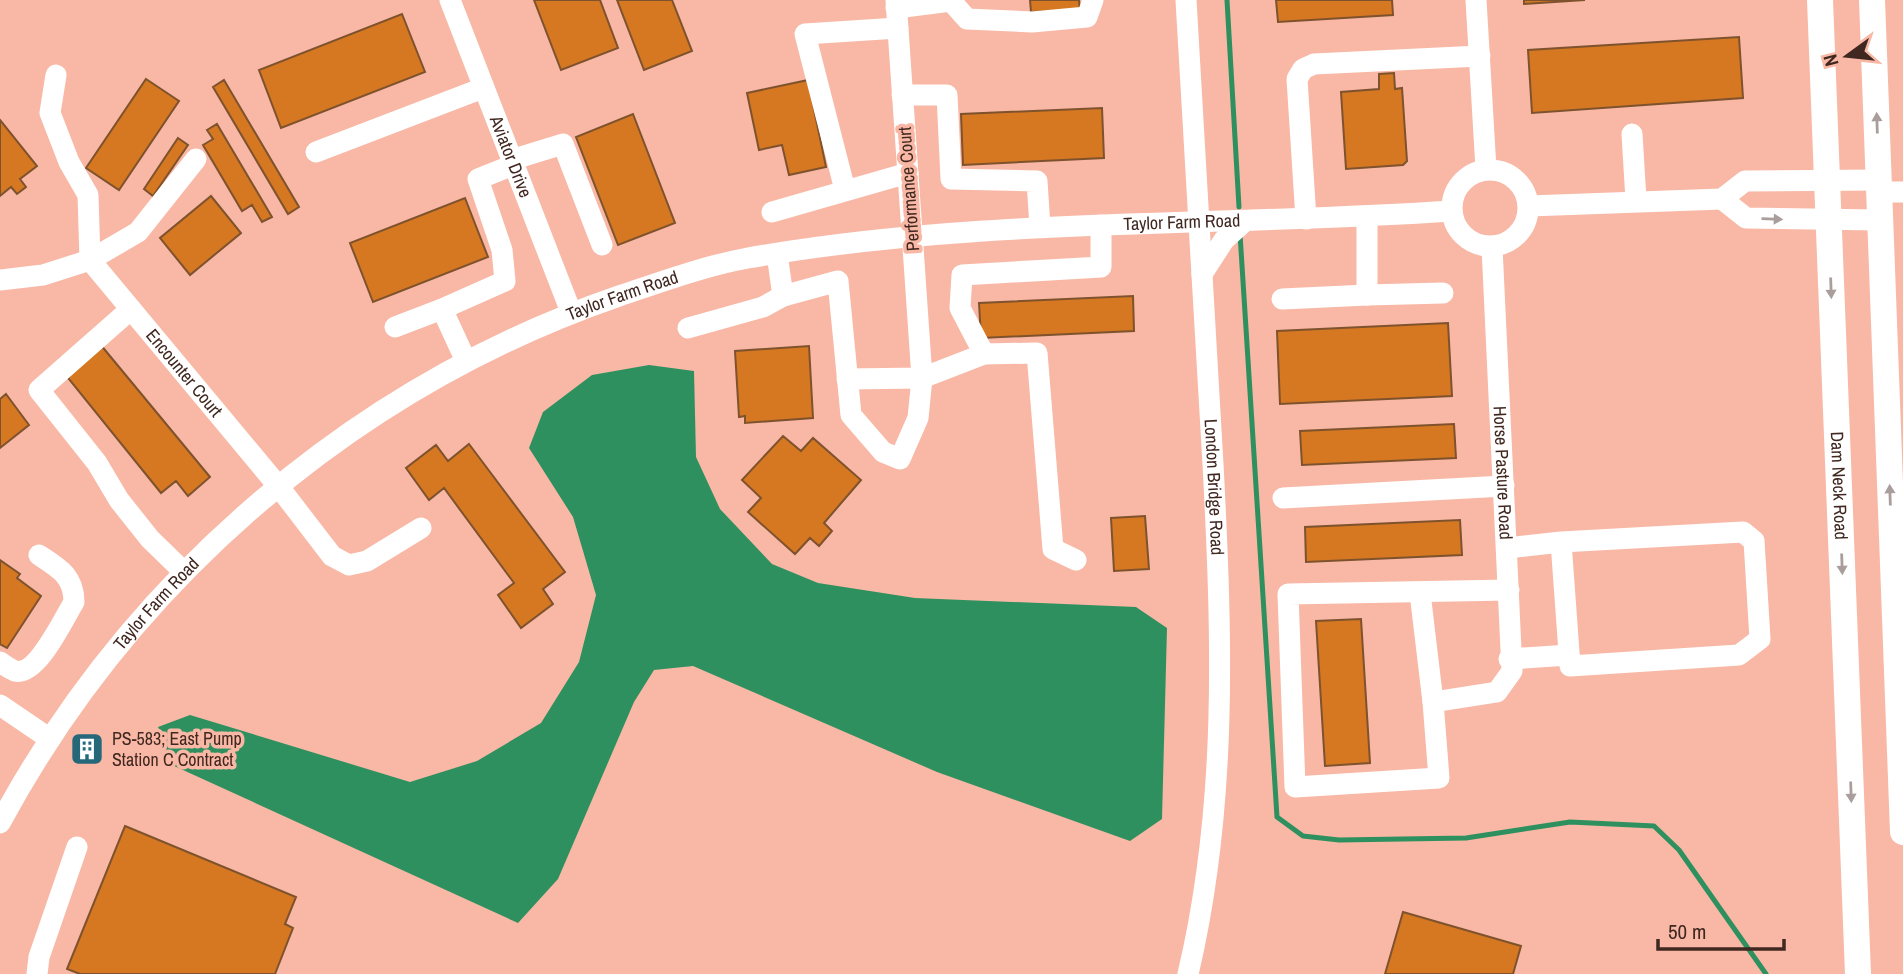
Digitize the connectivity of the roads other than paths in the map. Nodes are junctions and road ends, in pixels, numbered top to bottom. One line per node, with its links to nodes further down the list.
1 (450, 0): 11 (street, Aviator Drive)
2 (951, 0): 3 (street); 8 (street)
3 (1093, 0)
4 (1186, 0): 32 (street, London Bridge Road)
5 (1476, 0): 9 (street)
6 (1820, 0): 19 (main road, Dam Neck Road)
7 (1872, 0): 20 (main road, one-way to 7)
8 (897, 12): 12 (street, Performance Court); 21 (street)
9 (1480, 56): 17 (street); 28 (street)
10 (56, 75): 39 (street)
11 (483, 88): 14 (street); 16 (street, Aviator Drive)
12 (902, 95): 18 (street, Performance Court); 34 (street)
13 (1632, 134): 23 (street)
14 (316, 152)
15 (197, 159): 39 (street)
16 (512, 162): 36 (street); 47 (street); 48 (street, Aviator Drive)
17 (1486, 169): 24 (street); 25 (street)
18 (908, 173): 21 (street); 35 (street, Performance Court)
19 (1827, 180): 20 (street); 22 (street); 29 (main road, Dam Neck Road)
20 (1887, 188): 30 (main road)
21 (845, 190): 26 (street)
22 (1722, 199): 23 (street); 29 (street, one-way to 29)
23 (1636, 200): 24 (street)
24 (1529, 206): 37 (street)
25 (1452, 211): 27 (street, Taylor Farm Road); 37 (street)
26 (772, 212)
27 (1367, 217): 28 (street, Taylor Farm Road); 43 (street)
28 (1306, 219): 31 (street, Taylor Farm Road)
29 (1828, 220): 30 (street); 77 (main road, Dam Neck Road, one-way to 77)
30 (1879, 220): 73 (main road, one-way to 30)
31 (1245, 221): 32 (street, Taylor Farm Road); 40 (street)
32 (1198, 222): 33 (street, Taylor Farm Road); 40 (street, London Bridge Road)
33 (1101, 225): 34 (street, Taylor Farm Road); 51 (street)
34 (1040, 228): 35 (street, Taylor Farm Road)
35 (912, 237): 38 (street, Taylor Farm Road); 53 (street, Performance Court)
36 (602, 245)
37 (1492, 247): 55 (street, Horse Pasture Road)
38 (777, 254): 44 (street); 48 (street, Taylor Farm Road)
39 (90, 260): 41 (street); 46 (street, Encounter Court)
40 (1202, 274): 76 (street, London Bridge Road)
41 (0, 280)
42 (1443, 293): 43 (street)
43 (1367, 295): 45 (street)
44 (783, 296): 50 (street); 54 (street)
45 (1282, 299)
46 (131, 309): 56 (street, Encounter Court); 63 (street)
47 (442, 309): 49 (street); 52 (street)
48 (571, 313): 52 (street, Taylor Farm Road)
49 (395, 327)
50 (688, 328)
51 (984, 354): 53 (street); 62 (street)
52 (466, 361): 56 (street, Taylor Farm Road)
53 (922, 378): 54 (street); 54 (street, Performance Court)
54 (847, 379)
55 (1504, 486): 57 (street); 60 (street, Horse Pasture Road)
56 (279, 487): 58 (street, Encounter Court); 63 (street, Taylor Farm Road)
57 (1283, 498)
58 (421, 528)
59 (1561, 542): 60 (street); 66 (street); 66 (street)
60 (1507, 548): 64 (street, Horse Pasture Road)
61 (39, 555): 68 (street)
62 (1076, 560)
63 (184, 572): 71 (street, Taylor Farm Road)
64 (1508, 590): 65 (street); 67 (street, Horse Pasture Road)
65 (1420, 593): 69 (street); 69 (street)
66 (1569, 655): 67 (street)
67 (1509, 659): 69 (street, Horse Pasture Road)
68 (0, 662)
69 (1433, 702)
70 (0, 705): 71 (street)
71 (50, 739): 72 (street, Taylor Farm Road)
72 (0, 823)
73 (1903, 832)
74 (78, 847): 75 (street)
75 (37, 974)
76 (1188, 974)
77 (1858, 974)

